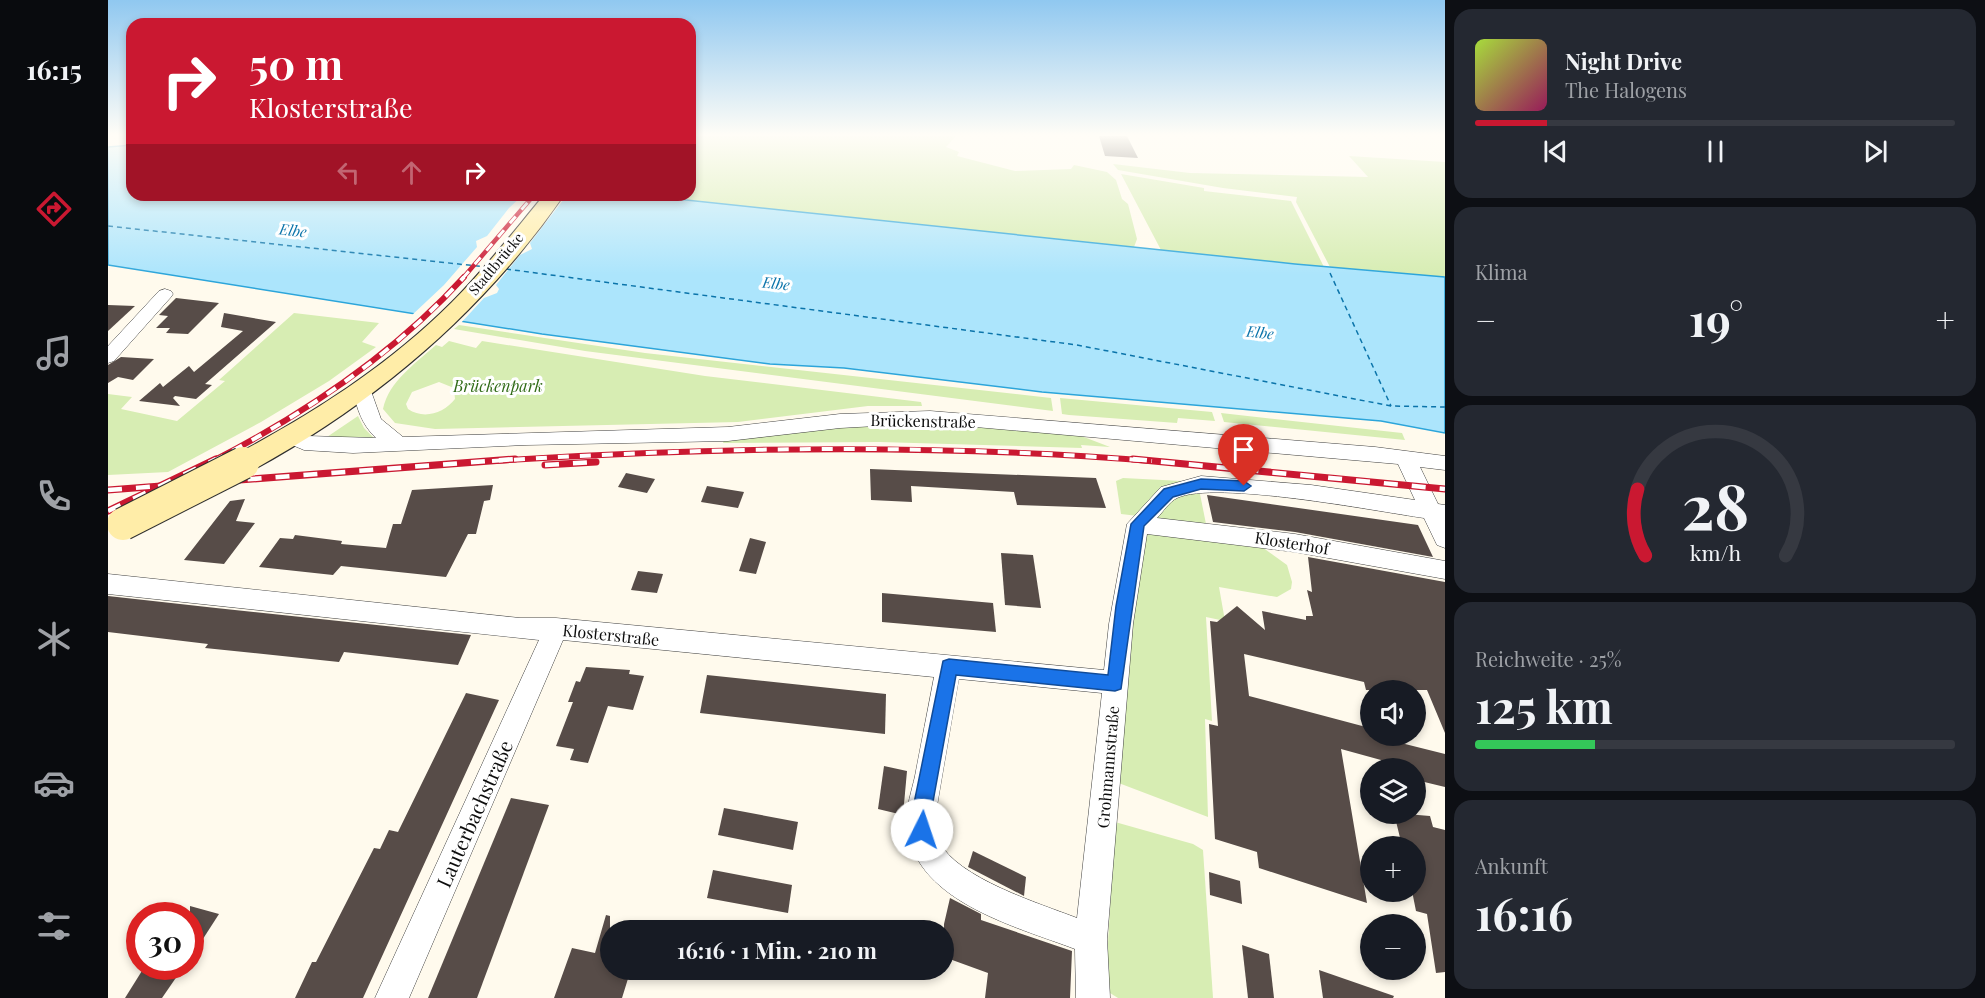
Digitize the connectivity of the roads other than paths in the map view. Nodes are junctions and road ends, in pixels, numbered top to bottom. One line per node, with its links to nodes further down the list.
1 (549, 201): 4 (main road, Stadtbrücke)
2 (165, 294): 3 (street)
3 (108, 357)
4 (362, 391): 5 (main road, Stadtbrücke); 6 (street)
5 (292, 437): 6 (street, Brückenstraße); 11 (main road, Stadtbrücke, bridge)
6 (401, 444): 7 (street, Brückenstraße)
7 (1406, 459): 8 (street, Brückenstraße); 9 (street)
8 (1445, 463)
9 (1439, 512): 10 (street); 12 (street)
10 (1138, 524): 13 (street, Klosterhof); 17 (street, Grohmannstraße)
11 (115, 527)
12 (1445, 539)
13 (1445, 570)
14 (108, 584): 15 (street, Klosterstraße)
15 (556, 629): 16 (street, Klosterstraße); 19 (street, Lauterbachstraße)
16 (949, 666): 17 (street, Klosterstraße); 18 (street)
17 (1115, 683): 18 (street, Grohmannstraße)
18 (1091, 939): 20 (street, Grohmannstraße)
19 (392, 998)
20 (1093, 998)

